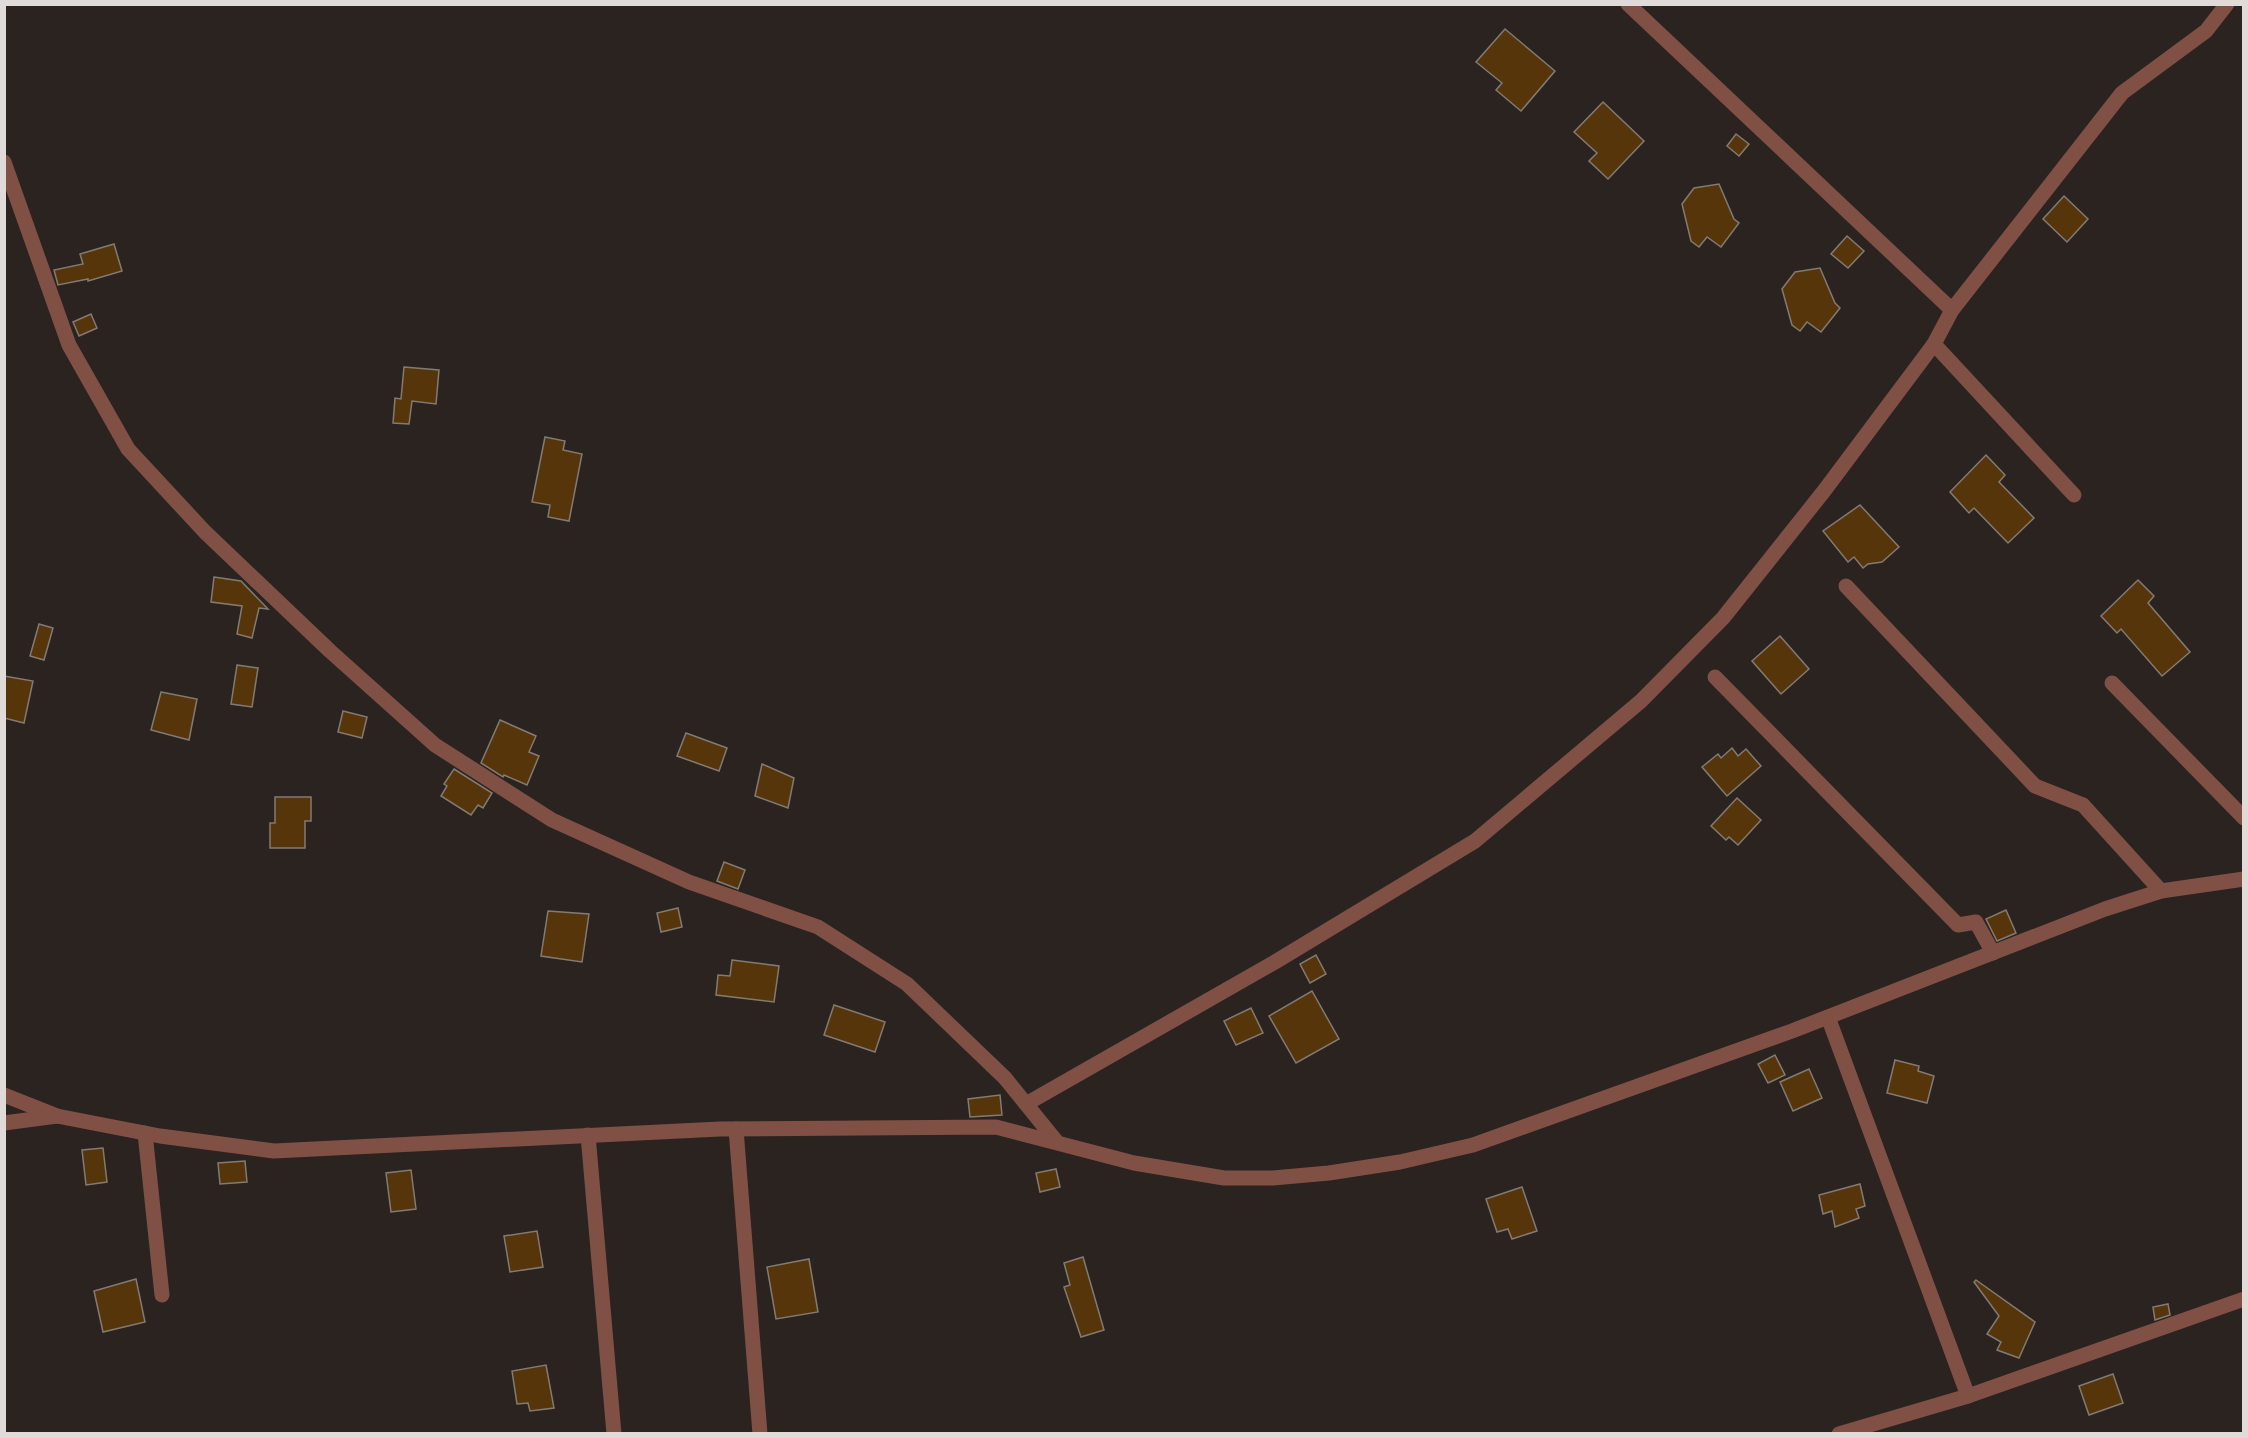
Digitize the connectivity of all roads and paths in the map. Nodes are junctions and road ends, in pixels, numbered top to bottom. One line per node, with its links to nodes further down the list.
1 (1628, 4): 4 (street)
2 (2228, 4): 4 (street)
3 (4, 162): 16 (street)
4 (1952, 310): 5 (street)
5 (1934, 344): 6 (street); 16 (street)
6 (2074, 495)
7 (1846, 586): 12 (street)
8 (1714, 676): 13 (street)
9 (2112, 683): 10 (street)
10 (2244, 818)
11 (2244, 879): 12 (street)
12 (2161, 891): 13 (street)
13 (1993, 953): 14 (street)
14 (1828, 1017): 22 (street); 25 (street)
15 (4, 1095): 17 (street)
16 (1026, 1104): 22 (street)
17 (57, 1116): 18 (street); 20 (street)
18 (4, 1123)
19 (736, 1129): 21 (street); 22 (street); 27 (street)
20 (145, 1133): 21 (street); 23 (street)
21 (588, 1135): 26 (street)
22 (1056, 1142)
23 (162, 1295)
24 (2244, 1299): 25 (street)
25 (1968, 1396): 28 (street)
26 (614, 1434)
27 (760, 1434)
28 (1839, 1434)

